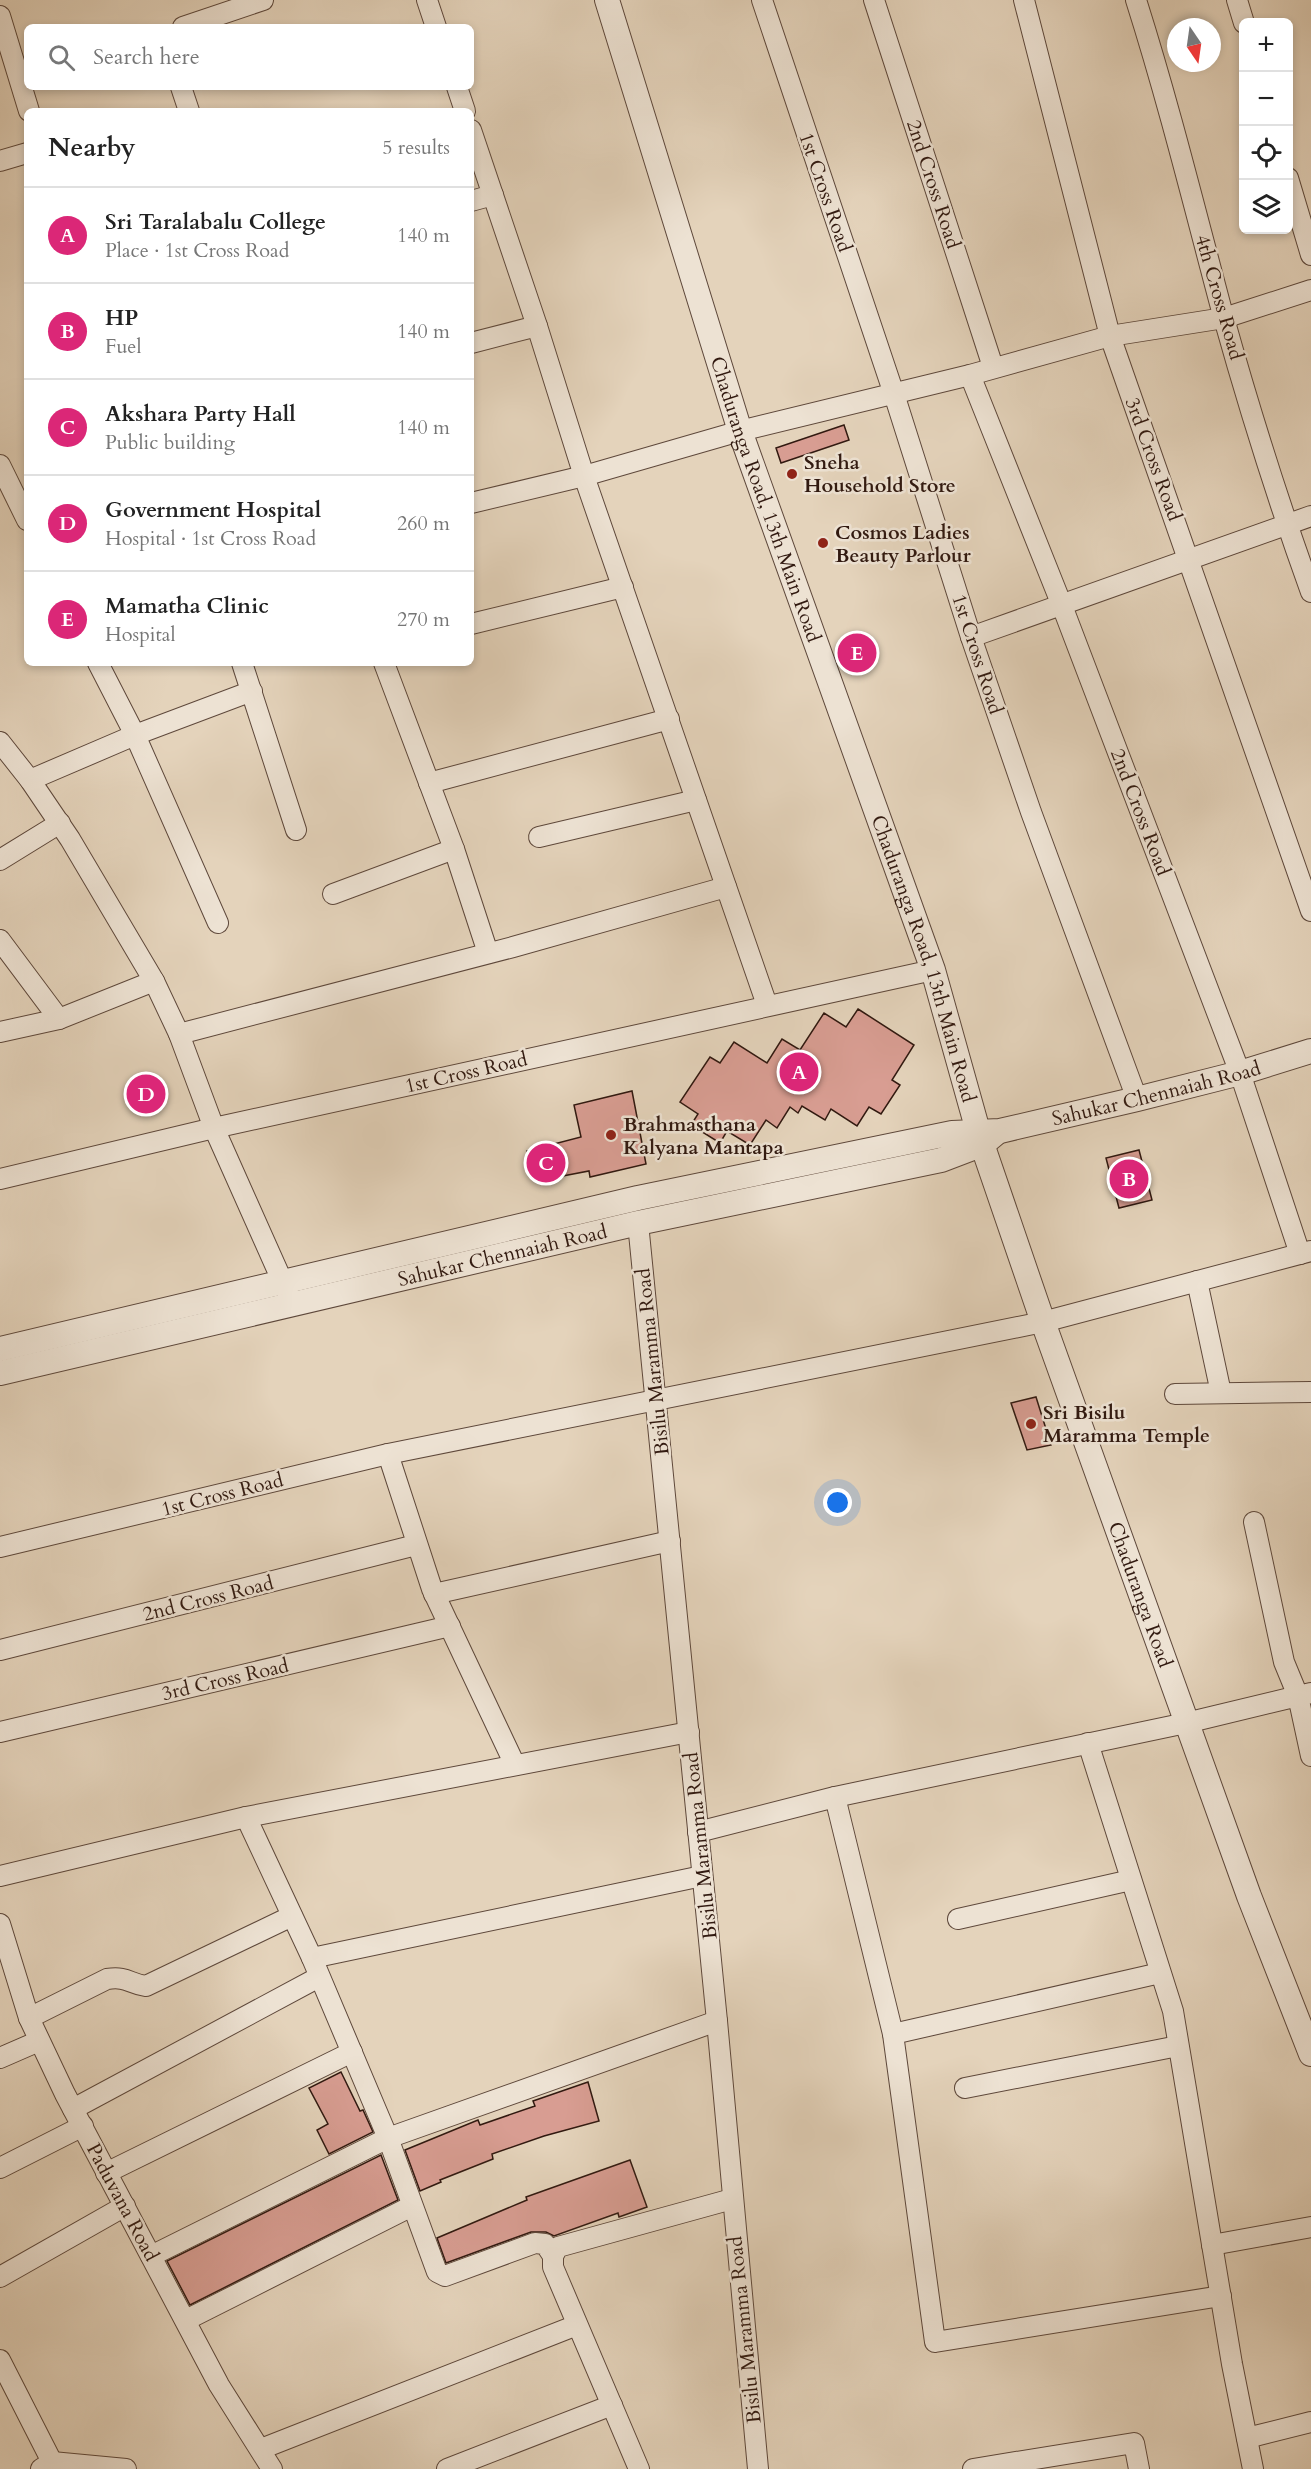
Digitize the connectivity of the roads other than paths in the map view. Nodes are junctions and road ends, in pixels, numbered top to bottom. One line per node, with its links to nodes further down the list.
1 (263, 0): 11 (street)
2 (427, 0): 12 (street)
3 (607, 0): 35 (street, Chaduranga Road, 13th Main Road)
4 (762, 0): 34 (street, 1st Cross Road)
5 (874, 0): 32 (street, 2nd Cross Road)
6 (1024, 0): 30 (street, 3rd Cross Road)
7 (1136, 0): 28 (street, 4th Cross Road)
8 (1237, 0): 10 (street)
9 (0, 16): 13 (street)
10 (1242, 18)
11 (192, 24)
12 (435, 24)
13 (24, 83)
14 (25, 90): 17 (street)
15 (181, 90): 18 (street)
16 (458, 90): 19 (street)
17 (28, 108)
18 (188, 108)
19 (464, 108)
20 (474, 139): 24 (street)
21 (24, 154): 22 (street)
22 (0, 161)
23 (1289, 180): 26 (street)
24 (493, 195): 25 (street); 29 (street)
25 (474, 200)
26 (1311, 255)
27 (1311, 290): 28 (street)
28 (1224, 318): 30 (street); 41 (street, 4th Cross Road)
29 (537, 326): 31 (street); 37 (street)
30 (1110, 336): 32 (street); 42 (street, 3rd Cross Road)
31 (474, 342)
32 (993, 367): 33 (street)
33 (970, 375): 34 (street); 45 (street, 2nd Cross Road)
34 (894, 394): 35 (street); 47 (street, 1st Cross Road)
35 (740, 431): 37 (street); 69 (street, Chaduranga Road, 13th Main Road)
36 (0, 465): 39 (street)
37 (584, 476): 38 (street); 43 (street)
38 (474, 502)
39 (24, 514)
40 (1311, 516): 41 (street)
41 (1287, 525): 42 (street); 44 (street, 4th Cross Road)
42 (1190, 560): 45 (street); 65 (street, 3rd Cross Road)
43 (622, 587): 46 (street); 52 (street)
44 (1311, 592)
45 (1061, 603): 47 (street); 76 (street, 2nd Cross Road)
46 (474, 623)
47 (971, 638): 77 (street, 1st Cross Road)
48 (100, 666): 53 (street)
49 (243, 666): 51 (street)
50 (385, 666): 56 (street)
51 (252, 691): 53 (street); 59 (street)
52 (669, 719): 56 (street); 57 (street)
53 (135, 735): 55 (street); 66 (street)
54 (0, 742): 55 (street)
55 (30, 780): 58 (street)
56 (429, 783): 61 (street)
57 (696, 800): 60 (street); 63 (street)
58 (60, 823): 62 (street); 70 (street)
59 (296, 830)
60 (539, 837)
61 (454, 849): 64 (street); 68 (street)
62 (0, 860)
63 (726, 887): 68 (street); 71 (street)
64 (333, 894)
65 (1311, 911)
66 (218, 923)
67 (0, 940): 72 (street)
68 (488, 953): 74 (street)
69 (933, 970): 71 (street, 1st Cross Road); 79 (street, Chaduranga Road, 13th Main Road)
70 (154, 981): 72 (street); 74 (street)
71 (767, 1005): 78 (street, 1st Cross Road)
72 (59, 1019): 73 (street)
73 (0, 1032)
74 (180, 1034): 78 (street)
75 (1311, 1051): 76 (street, Sahukar Chennaiah Road)
76 (1240, 1073): 77 (street, Sahukar Chennaiah Road); 82 (street, 2nd Cross Road)
77 (1137, 1099): 79 (street, Sahukar Chennaiah Road)
78 (214, 1128): 80 (street, 1st Cross Road); 84 (street)
79 (987, 1135): 81 (street, Sahukar Chennaiah Road); 84 (street, Sahukar Chennaiah Road); 86 (street, Chaduranga Road)
80 (0, 1179)
81 (638, 1223): 85 (street, Sahukar Chennaiah Road); 92 (street, Bisilu Maramma Road)
82 (1305, 1253): 83 (street, 1st Cross Road)
83 (1197, 1281): 86 (street, 1st Cross Road); 90 (street)
84 (282, 1283): 85 (street); 87 (street, Sahukar Chennaiah Road)
85 (293, 1304): 88 (street, Sahukar Chennaiah Road)
86 (1042, 1322): 92 (street, 1st Cross Road); 102 (street, Chaduranga Road)
87 (0, 1349)
88 (0, 1373)
89 (1311, 1392): 90 (street)
90 (1221, 1393): 91 (street)
91 (1175, 1394)
92 (656, 1400): 93 (street, 1st Cross Road); 95 (street, Bisilu Maramma Road)
93 (388, 1454): 96 (street); 97 (street, 1st Cross Road)
94 (1254, 1522): 101 (street)
95 (670, 1541): 98 (street); 104 (street, Bisilu Maramma Road)
96 (416, 1545): 98 (street); 100 (street, 2nd Cross Road)
97 (0, 1547)
98 (434, 1594): 99 (street)
99 (450, 1626): 103 (street, 3rd Cross Road); 107 (street)
100 (0, 1650)
101 (1305, 1694): 102 (street); 106 (street)
102 (1186, 1723): 105 (street); 127 (street, Chaduranga Road)
103 (0, 1732)
104 (688, 1732): 107 (street); 110 (street, Bisilu Maramma Road)
105 (1088, 1743): 108 (street); 113 (street)
106 (1311, 1756)
107 (515, 1765): 109 (street)
108 (835, 1797): 110 (street); 123 (street)
109 (246, 1817): 111 (street); 114 (street)
110 (698, 1832): 112 (street, Bisilu Maramma Road)
111 (0, 1876)
112 (702, 1876): 117 (street); 122 (street, Bisilu Maramma Road)
113 (1131, 1880): 115 (street); 119 (street)
114 (292, 1916): 117 (street); 121 (street)
115 (958, 1919)
116 (0, 1924): 118 (street, Paduvana Road)
117 (312, 1958): 120 (street)
118 (6, 1966): 121 (street, Paduvana Road)
119 (1160, 1973): 123 (street); 125 (street)
120 (319, 1977): 126 (street); 130 (street)
121 (29, 2018): 124 (street, Paduvana Road)
122 (717, 2021): 131 (street); 134 (street, Bisilu Maramma Road)
123 (893, 2034): 142 (street)
124 (39, 2041): 128 (street); 130 (street, Paduvana Road)
125 (1178, 2046): 129 (street); 138 (street)
126 (352, 2052): 131 (street); 133 (street)
127 (1311, 2054)
128 (0, 2058)
129 (965, 2088)
130 (78, 2118): 132 (street); 133 (street, Paduvana Road)
131 (388, 2138): 136 (street); 139 (street)
132 (0, 2168)
133 (106, 2173): 135 (street, Paduvana Road)
134 (732, 2199): 140 (street); 155 (street, Bisilu Maramma Road)
135 (125, 2206): 139 (street, Paduvana Road); 141 (street)
136 (412, 2206): 140 (street); 143 (street)
137 (1311, 2227): 138 (street)
138 (1212, 2245): 142 (street)
139 (151, 2256): 143 (street, Paduvana Road)
140 (553, 2256): 144 (street)
141 (0, 2277)
142 (1221, 2296): 148 (street)
143 (186, 2320): 149 (street, Paduvana Road)
144 (577, 2325): 146 (street); 149 (street)
145 (0, 2360): 150 (street)
146 (612, 2405): 153 (street); 154 (street)
147 (1311, 2422): 148 (street)
148 (1247, 2438): 158 (street)
149 (261, 2449): 152 (street, Paduvana Road)
150 (47, 2466): 151 (street)
151 (126, 2469)
152 (272, 2469)
153 (447, 2469)
154 (639, 2469)
155 (758, 2469)
156 (973, 2469): 157 (street)
157 (1139, 2469)
158 (1253, 2469)

